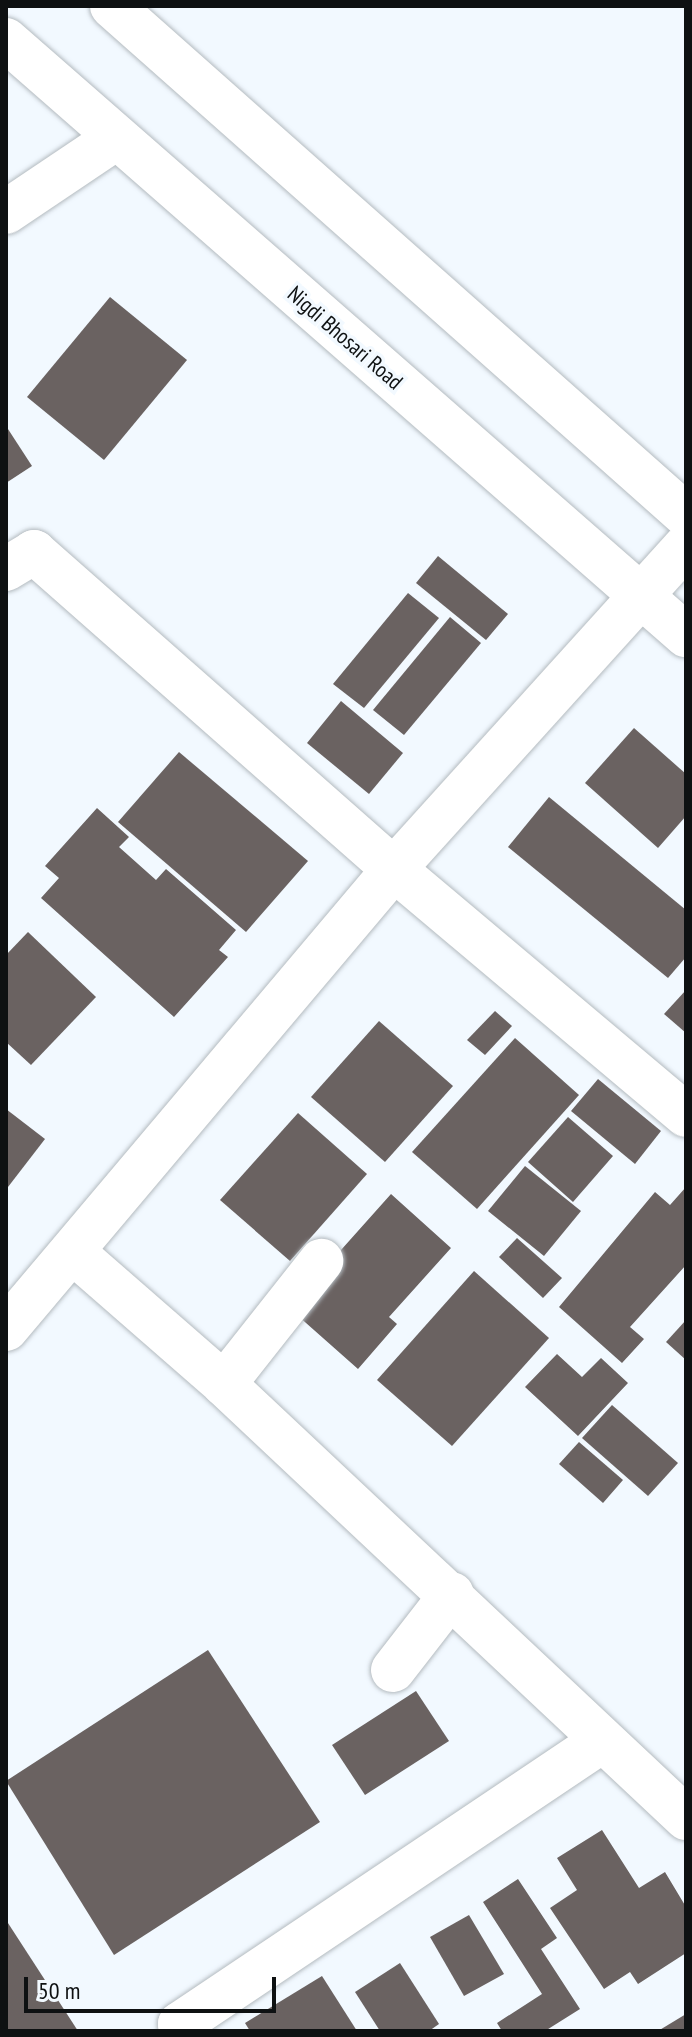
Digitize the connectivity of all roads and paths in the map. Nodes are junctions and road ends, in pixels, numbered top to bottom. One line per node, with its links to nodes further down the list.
1 (112, 6): 5 (main road)
2 (6, 40): 3 (main road, Nigdi Bhosari Road)
3 (116, 138): 4 (main road); 8 (main road, Nigdi Bhosari Road)
4 (6, 212)
5 (686, 515)
6 (686, 546): 8 (main road)
7 (6, 569): 10 (main road)
8 (640, 595): 9 (main road, Nigdi Bhosari Road); 10 (main road)
9 (686, 635)
10 (394, 869): 11 (main road); 12 (main road)
11 (686, 1115)
12 (74, 1253): 14 (main road); 15 (main road)
13 (321, 1261): 15 (main road)
14 (6, 1329)
15 (224, 1384): 16 (main road)
16 (452, 1594): 17 (main road); 18 (main road)
17 (393, 1670)
18 (602, 1741): 19 (main road); 20 (main road)
19 (686, 1818)
20 (184, 2031)

